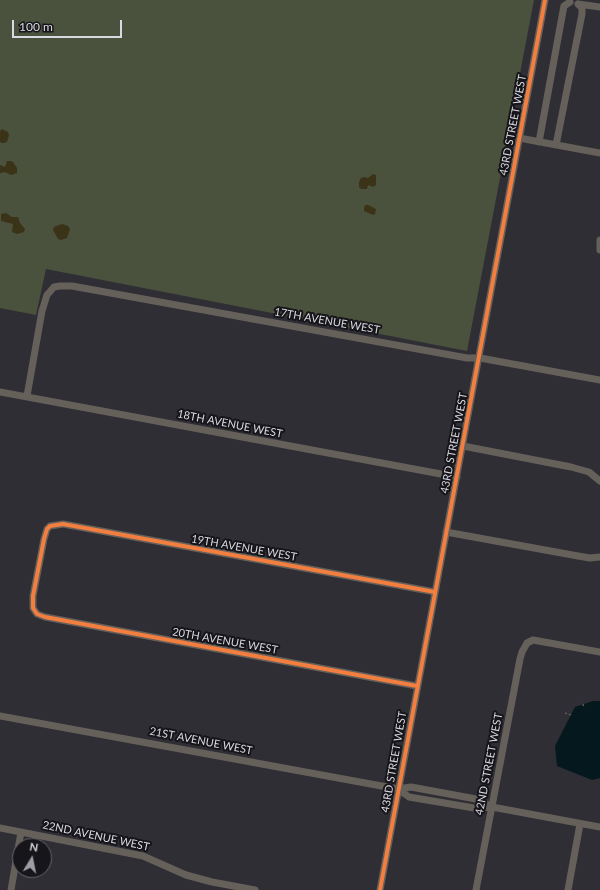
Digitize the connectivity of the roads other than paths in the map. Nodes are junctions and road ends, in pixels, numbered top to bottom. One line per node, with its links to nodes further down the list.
1 (545, 0): 5 (street, 43RD STREET WEST)
2 (568, 1): 3 (street); 6 (street)
3 (578, 4): 4 (street); 7 (street)
4 (600, 7)
5 (519, 138): 6 (street); 11 (street, 43RD STREET WEST)
6 (539, 142): 7 (street)
7 (556, 145): 8 (street)
8 (600, 153)
9 (600, 240): 10 (street)
10 (600, 250)
11 (480, 358): 12 (street, 17TH AVENUE WEST); 14 (street, 17TH AVENUE WEST); 15 (street, 43RD STREET WEST)
12 (600, 380)
13 (0, 392): 14 (street, 18TH AVENUE WEST)
14 (27, 396): 16 (street, 18TH AVENUE WEST)
15 (463, 446): 16 (street, 43RD STREET WEST); 17 (street)
16 (456, 478): 18 (street, 43RD STREET WEST)
17 (600, 481)
18 (446, 532): 19 (street); 20 (street, 43RD STREET WEST)
19 (600, 557)
20 (435, 592): 21 (street, 19TH AVENUE WEST); 23 (street, 43RD STREET WEST)
21 (33, 608): 23 (street, 20TH AVENUE WEST)
22 (600, 652): 26 (street, 42ND STREET WEST)
23 (417, 686): 25 (street, 43RD STREET WEST)
24 (0, 716): 25 (street, 21ST AVENUE WEST)
25 (398, 789): 26 (street, 21ST AVENUE WEST); 33 (street, 43RD STREET WEST)
26 (492, 807): 27 (street, 21ST AVENUE WEST); 34 (street, 42ND STREET WEST)
27 (580, 824): 28 (street, 21ST AVENUE WEST); 35 (street)
28 (600, 827)
29 (0, 828): 30 (street, 22ND AVENUE WEST)
30 (21, 832): 31 (street); 32 (street, 22ND AVENUE WEST)
31 (10, 890)
32 (255, 890)
33 (380, 890)
34 (476, 890)
35 (568, 890)

